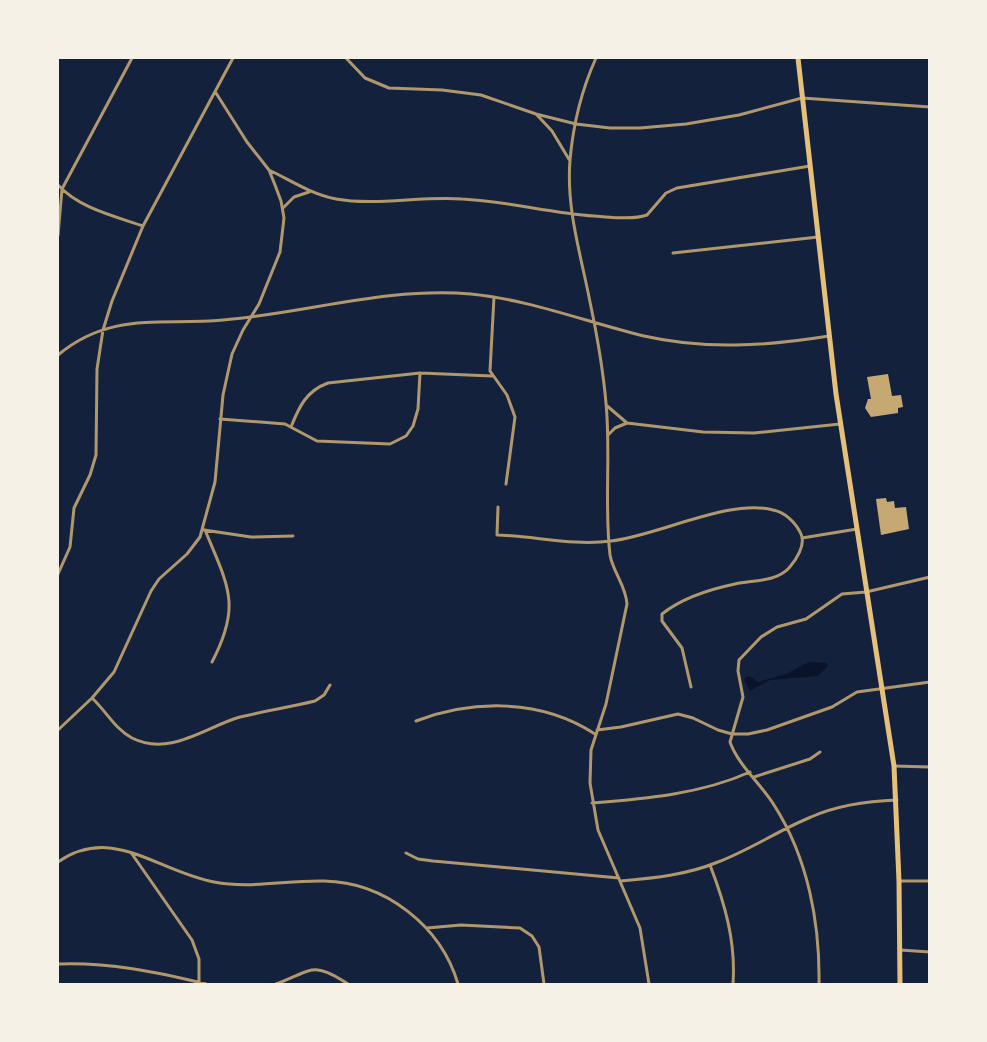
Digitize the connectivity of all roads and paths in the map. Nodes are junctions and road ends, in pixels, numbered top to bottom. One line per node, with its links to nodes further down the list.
1 (132, 58): 17 (street)
2 (233, 58): 8 (street)
3 (346, 58): 7 (street)
4 (350, 58): 7 (street)
5 (596, 58): 12 (street)
6 (798, 58): 9 (main road)
7 (354, 66): 11 (street)
8 (216, 93): 15 (street); 21 (street)
9 (802, 98): 10 (street); 12 (street); 14 (main road)
10 (930, 107)
11 (536, 114): 12 (street); 13 (street)
12 (576, 124): 13 (street)
13 (570, 161): 20 (street)
14 (810, 166): 20 (street); 23 (main road)
15 (269, 170): 18 (street); 19 (street)
16 (58, 185): 17 (street)
17 (62, 189): 21 (street); 22 (street)
18 (311, 192): 19 (street); 20 (street)
19 (283, 209): 26 (street)
20 (572, 214): 27 (street)
21 (143, 226): 28 (street)
22 (58, 235)
23 (818, 237): 24 (street); 29 (main road)
24 (673, 253)
25 (494, 297): 26 (street); 27 (street); 32 (street)
26 (251, 318): 28 (street); 34 (street)
27 (594, 322): 29 (street); 33 (street)
28 (103, 330): 30 (street); 46 (street)
29 (829, 336): 36 (main road)
30 (58, 356)
31 (420, 373): 32 (street); 37 (street); 37 (street)
32 (492, 376): 39 (street)
33 (606, 404): 35 (street); 38 (street)
34 (220, 419): 37 (street); 42 (street)
35 (627, 423): 36 (street); 38 (street)
36 (840, 424): 41 (main road)
37 (291, 427)
38 (608, 436): 45 (street)
39 (506, 484)
40 (498, 507): 45 (street)
41 (856, 529): 44 (street); 48 (main road)
42 (204, 530): 43 (street); 49 (street); 54 (street)
43 (293, 536)
44 (802, 538): 45 (street); 52 (street)
45 (609, 542): 57 (street)
46 (58, 574)
47 (930, 577): 48 (street)
48 (866, 592): 53 (main road); 58 (street)
49 (212, 662)
50 (930, 682): 53 (street)
51 (330, 685): 54 (street)
52 (691, 687)
53 (880, 689): 58 (street); 60 (main road)
54 (92, 698): 56 (street)
55 (416, 721): 57 (street)
56 (58, 730)
57 (596, 732): 58 (street); 65 (street)
58 (732, 734): 62 (street)
59 (820, 752): 63 (street)
60 (894, 766): 61 (street); 64 (main road)
61 (930, 766)
62 (750, 772): 63 (street); 65 (street)
63 (754, 777): 66 (street)
64 (897, 800): 66 (street); 72 (main road)
65 (592, 802): 71 (street)
66 (787, 828): 70 (street); 86 (street)
67 (406, 853): 71 (street)
68 (132, 854): 69 (street); 74 (street); 78 (street)
69 (58, 862)
70 (710, 865): 71 (street); 85 (street)
71 (620, 880): 84 (street)
72 (899, 881): 73 (street); 75 (main road)
73 (930, 881)
74 (427, 928): 82 (street); 83 (street)
75 (900, 950): 76 (street); 87 (main road)
76 (930, 952)
77 (58, 964): 78 (street)
78 (199, 984): 79 (street)
79 (206, 984)
80 (276, 984): 81 (street)
81 (348, 984)
82 (458, 984)
83 (544, 984)
84 (649, 984)
85 (733, 984)
86 (819, 984)
87 (900, 984)

